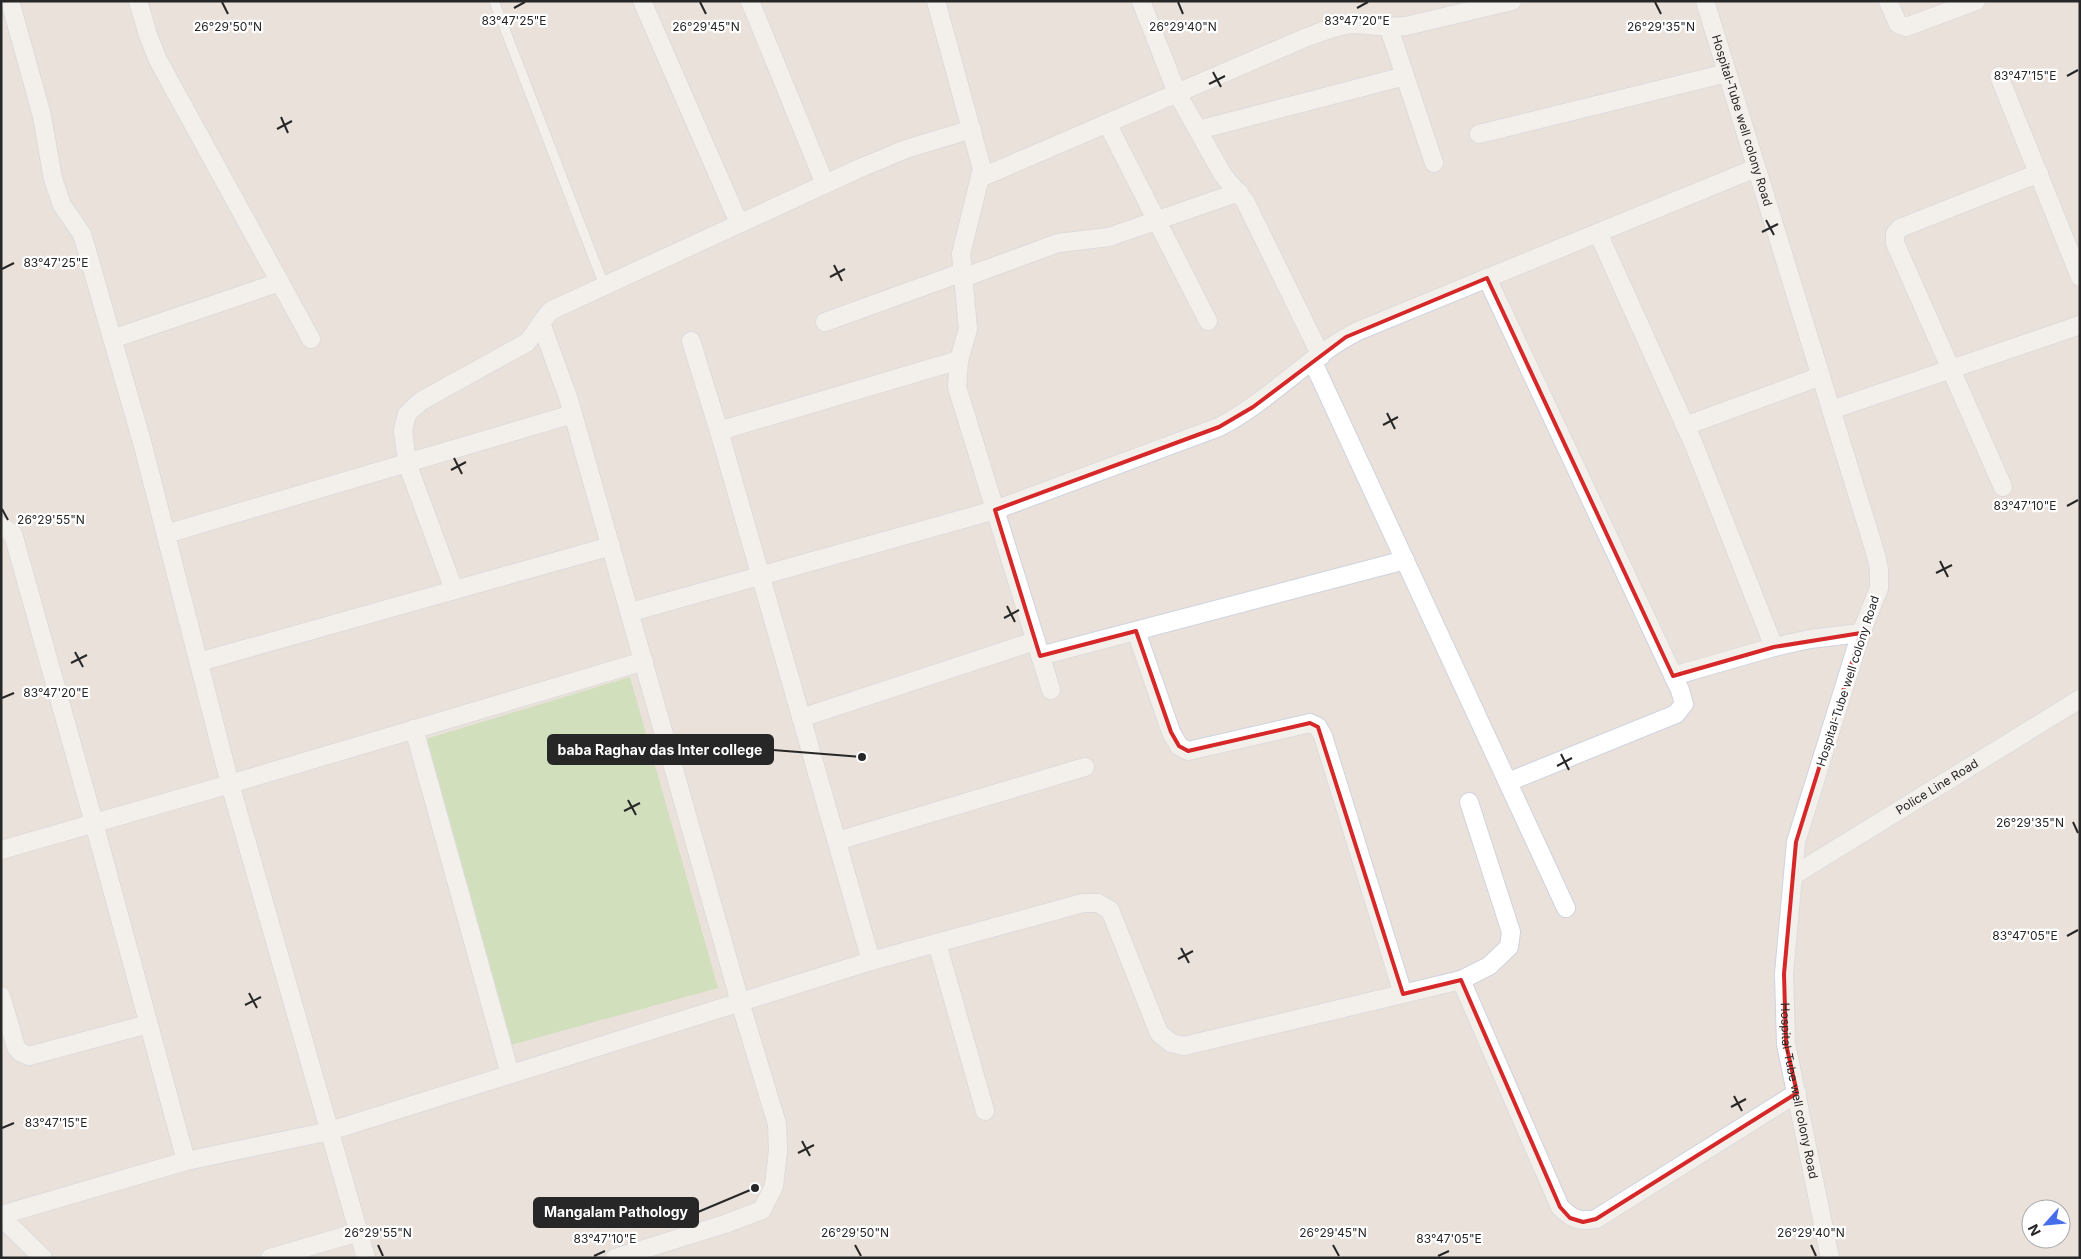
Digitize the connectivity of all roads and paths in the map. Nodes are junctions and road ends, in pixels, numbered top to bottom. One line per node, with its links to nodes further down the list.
1 (10, 1): 40 (street)
2 (138, 1): 34 (street)
3 (494, 1): 35 (lane)
4 (642, 1): 29 (street)
5 (750, 1): 26 (street)
6 (936, 1): 19 (street)
7 (1142, 1): 17 (street)
8 (1512, 1): 12 (street)
9 (1705, 1): 14 (street, Hospital-Tube well colony Road)
10 (1888, 1): 11 (street)
11 (1976, 1)
12 (1483, 5): 13 (street)
13 (1389, 28): 15 (street); 17 (street)
14 (1727, 73): 21 (street); 23 (street, Hospital-Tube well colony Road)
15 (1405, 76): 20 (street); 22 (street)
16 (1999, 76): 24 (street)
17 (1177, 93): 18 (street); 20 (street)
18 (1106, 124): 25 (street); 28 (street)
19 (972, 129): 25 (street); 26 (street)
20 (1198, 130): 27 (street)
21 (1479, 134)
22 (1434, 163)
23 (1756, 168): 30 (street); 46 (street, Hospital-Tube well colony Road)
24 (2039, 173): 32 (street); 45 (street)
25 (980, 178): 31 (street)
26 (825, 184): 29 (street)
27 (1239, 192): 28 (street); 43 (street)
28 (1157, 222): 31 (street); 36 (street)
29 (739, 223): 35 (street)
30 (1598, 232): 33 (street); 49 (street)
31 (963, 275): 37 (street); 44 (street)
32 (2080, 277)
33 (1487, 278): 43 (street); 67 (street)
34 (280, 282): 40 (street); 41 (street)
35 (604, 285): 38 (street)
36 (1208, 321)
37 (824, 322)
38 (541, 323): 48 (street); 51 (street)
39 (2080, 325): 45 (street)
40 (112, 339): 55 (street)
41 (311, 339)
42 (691, 341): 50 (street)
43 (1317, 359): 53 (street); 57 (street)
44 (959, 360): 50 (street); 53 (street)
45 (1952, 369): 47 (street); 52 (street)
46 (1821, 376): 47 (street, Hospital-Tube well colony Road); 49 (street)
47 (1831, 410): 62 (street, Hospital-Tube well colony Road)
48 (573, 414): 51 (street); 56 (street)
49 (1686, 426): 63 (street)
50 (719, 431): 58 (street)
51 (407, 463): 55 (street); 59 (street)
52 (2003, 487)
53 (995, 510): 58 (street); 64 (street)
54 (1, 526): 76 (street)
55 (166, 534): 66 (street)
56 (611, 546): 59 (street); 60 (street)
57 (1405, 560): 61 (street); 73 (street)
58 (760, 576): 60 (street); 70 (street)
59 (454, 590): 66 (street)
60 (631, 612): 65 (street)
61 (1136, 631): 64 (street); 84 (street)
62 (1862, 633): 63 (street); 79 (street, Hospital-Tube well colony Road)
63 (1774, 647): 67 (street)
64 (1038, 648): 68 (street); 70 (street)
65 (644, 661): 71 (street); 86 (street)
66 (199, 662): 74 (street)
67 (1673, 676): 73 (street)
68 (1052, 690)
69 (2080, 699): 79 (street, Police Line Road)
70 (801, 718): 77 (street)
71 (414, 729): 74 (street); 88 (street)
72 (1085, 767): 77 (street)
73 (1508, 782): 80 (street)
74 (230, 784): 76 (street); 91 (street)
75 (1469, 802): 83 (street)
76 (94, 823): 78 (street); 87 (street)
77 (837, 841): 82 (street)
78 (1, 850)
79 (1794, 875): 89 (street, Hospital-Tube well colony Road)
80 (1566, 908)
81 (937, 943): 82 (street); 84 (street); 90 (street)
82 (871, 961): 86 (street)
83 (1461, 980): 84 (street); 89 (street)
84 (1403, 994)
85 (1, 996): 87 (street)
86 (740, 1002): 88 (street); 98 (street)
87 (148, 1024): 92 (street)
88 (510, 1074): 91 (street)
89 (1798, 1093): 99 (street, Hospital-Tube well colony Road)
90 (985, 1112)
91 (330, 1130): 92 (street); 94 (street)
92 (186, 1161): 93 (street)
93 (1, 1216): 95 (street)
94 (358, 1232): 96 (street); 97 (street)
95 (43, 1258)
96 (270, 1258)
97 (366, 1258)
98 (615, 1258)
99 (1830, 1258)

